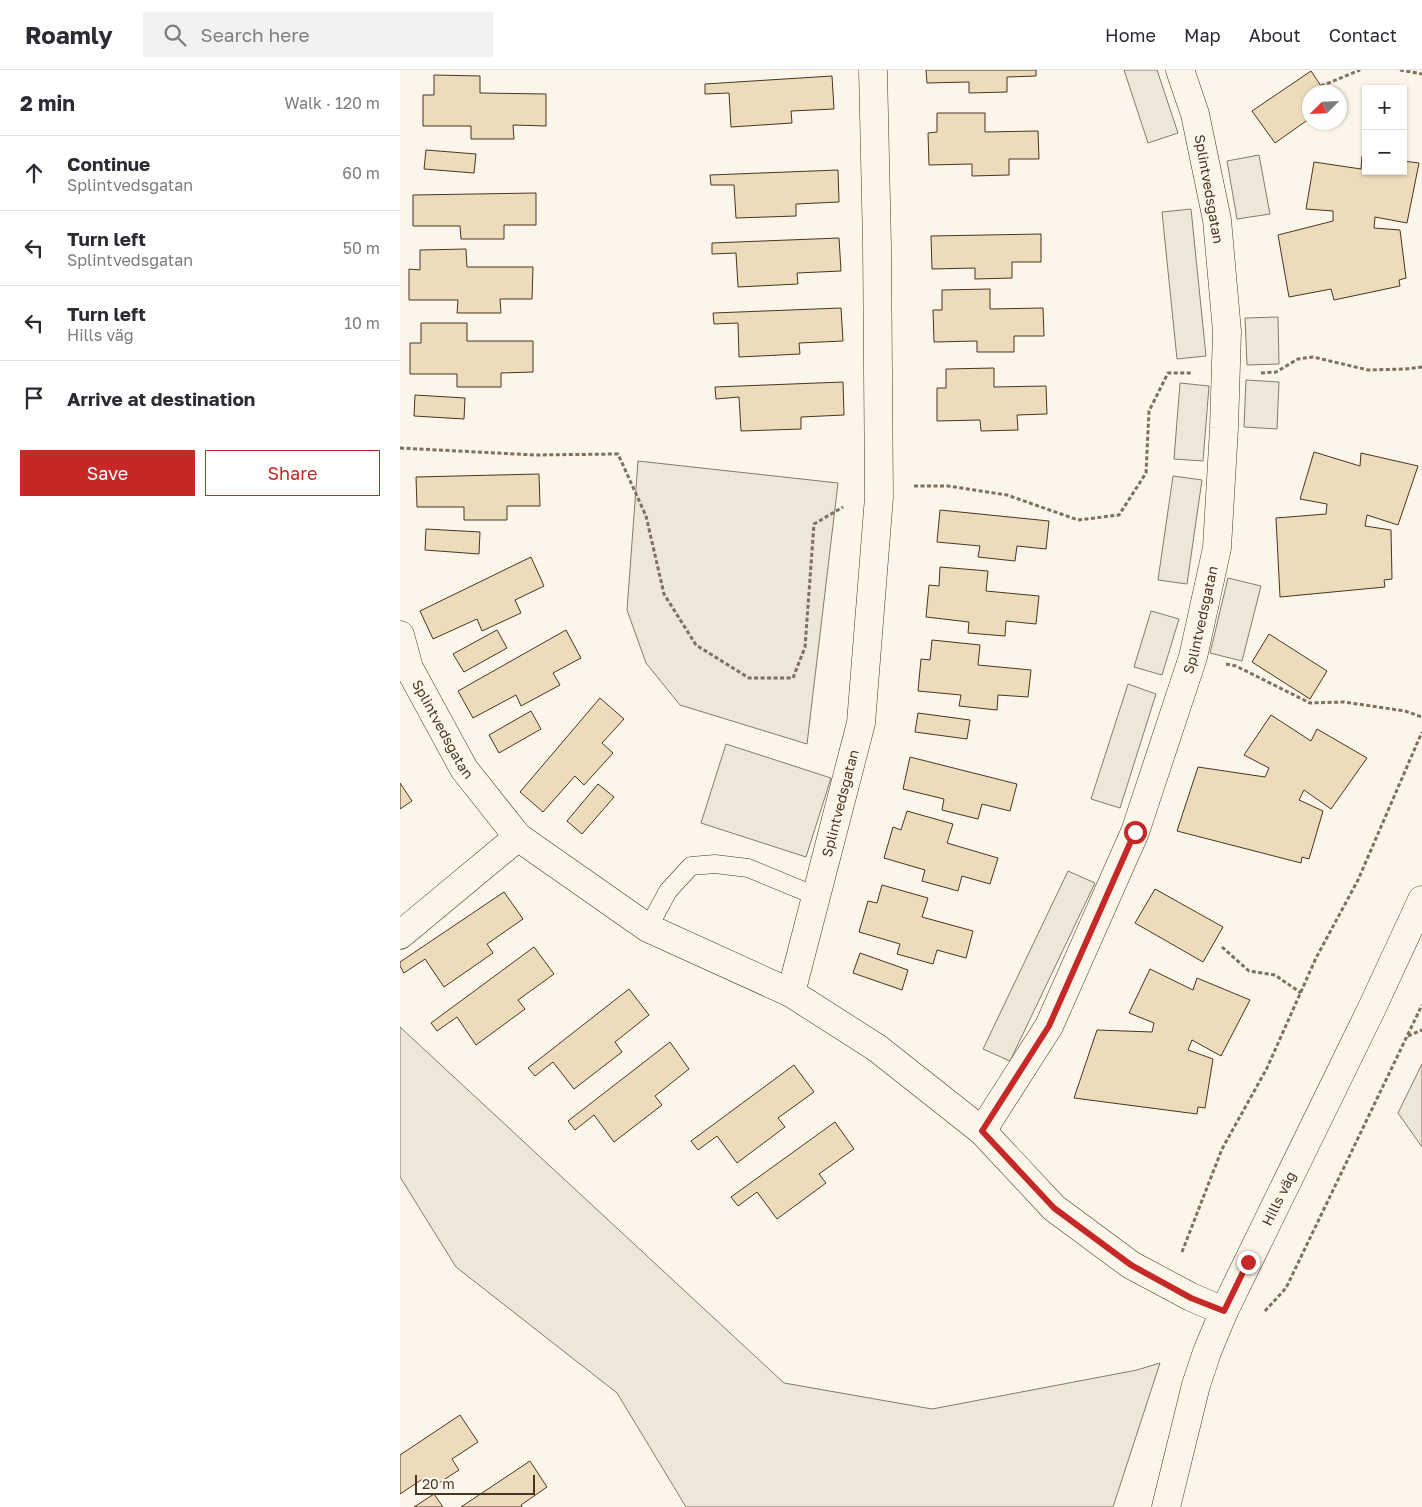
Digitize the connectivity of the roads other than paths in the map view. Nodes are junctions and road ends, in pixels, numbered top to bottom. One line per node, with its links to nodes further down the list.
1 (873, 70): 5 (street, Splintvedsgatan)
2 (1180, 70): 10 (street, Splintvedsgatan)
3 (400, 635): 4 (street, Splintvedsgatan)
4 (518, 837): 7 (street, Splintvedsgatan); 8 (street)
5 (816, 896): 7 (lane); 9 (street, Splintvedsgatan)
6 (1422, 900): 11 (street, Hills väg)
7 (648, 928): 9 (street, Splintvedsgatan)
8 (400, 935)
9 (791, 993): 10 (street, Splintvedsgatan)
10 (982, 1131): 11 (street, Splintvedsgatan)
11 (1224, 1311): 12 (street, Hills väg)
12 (1166, 1507)

